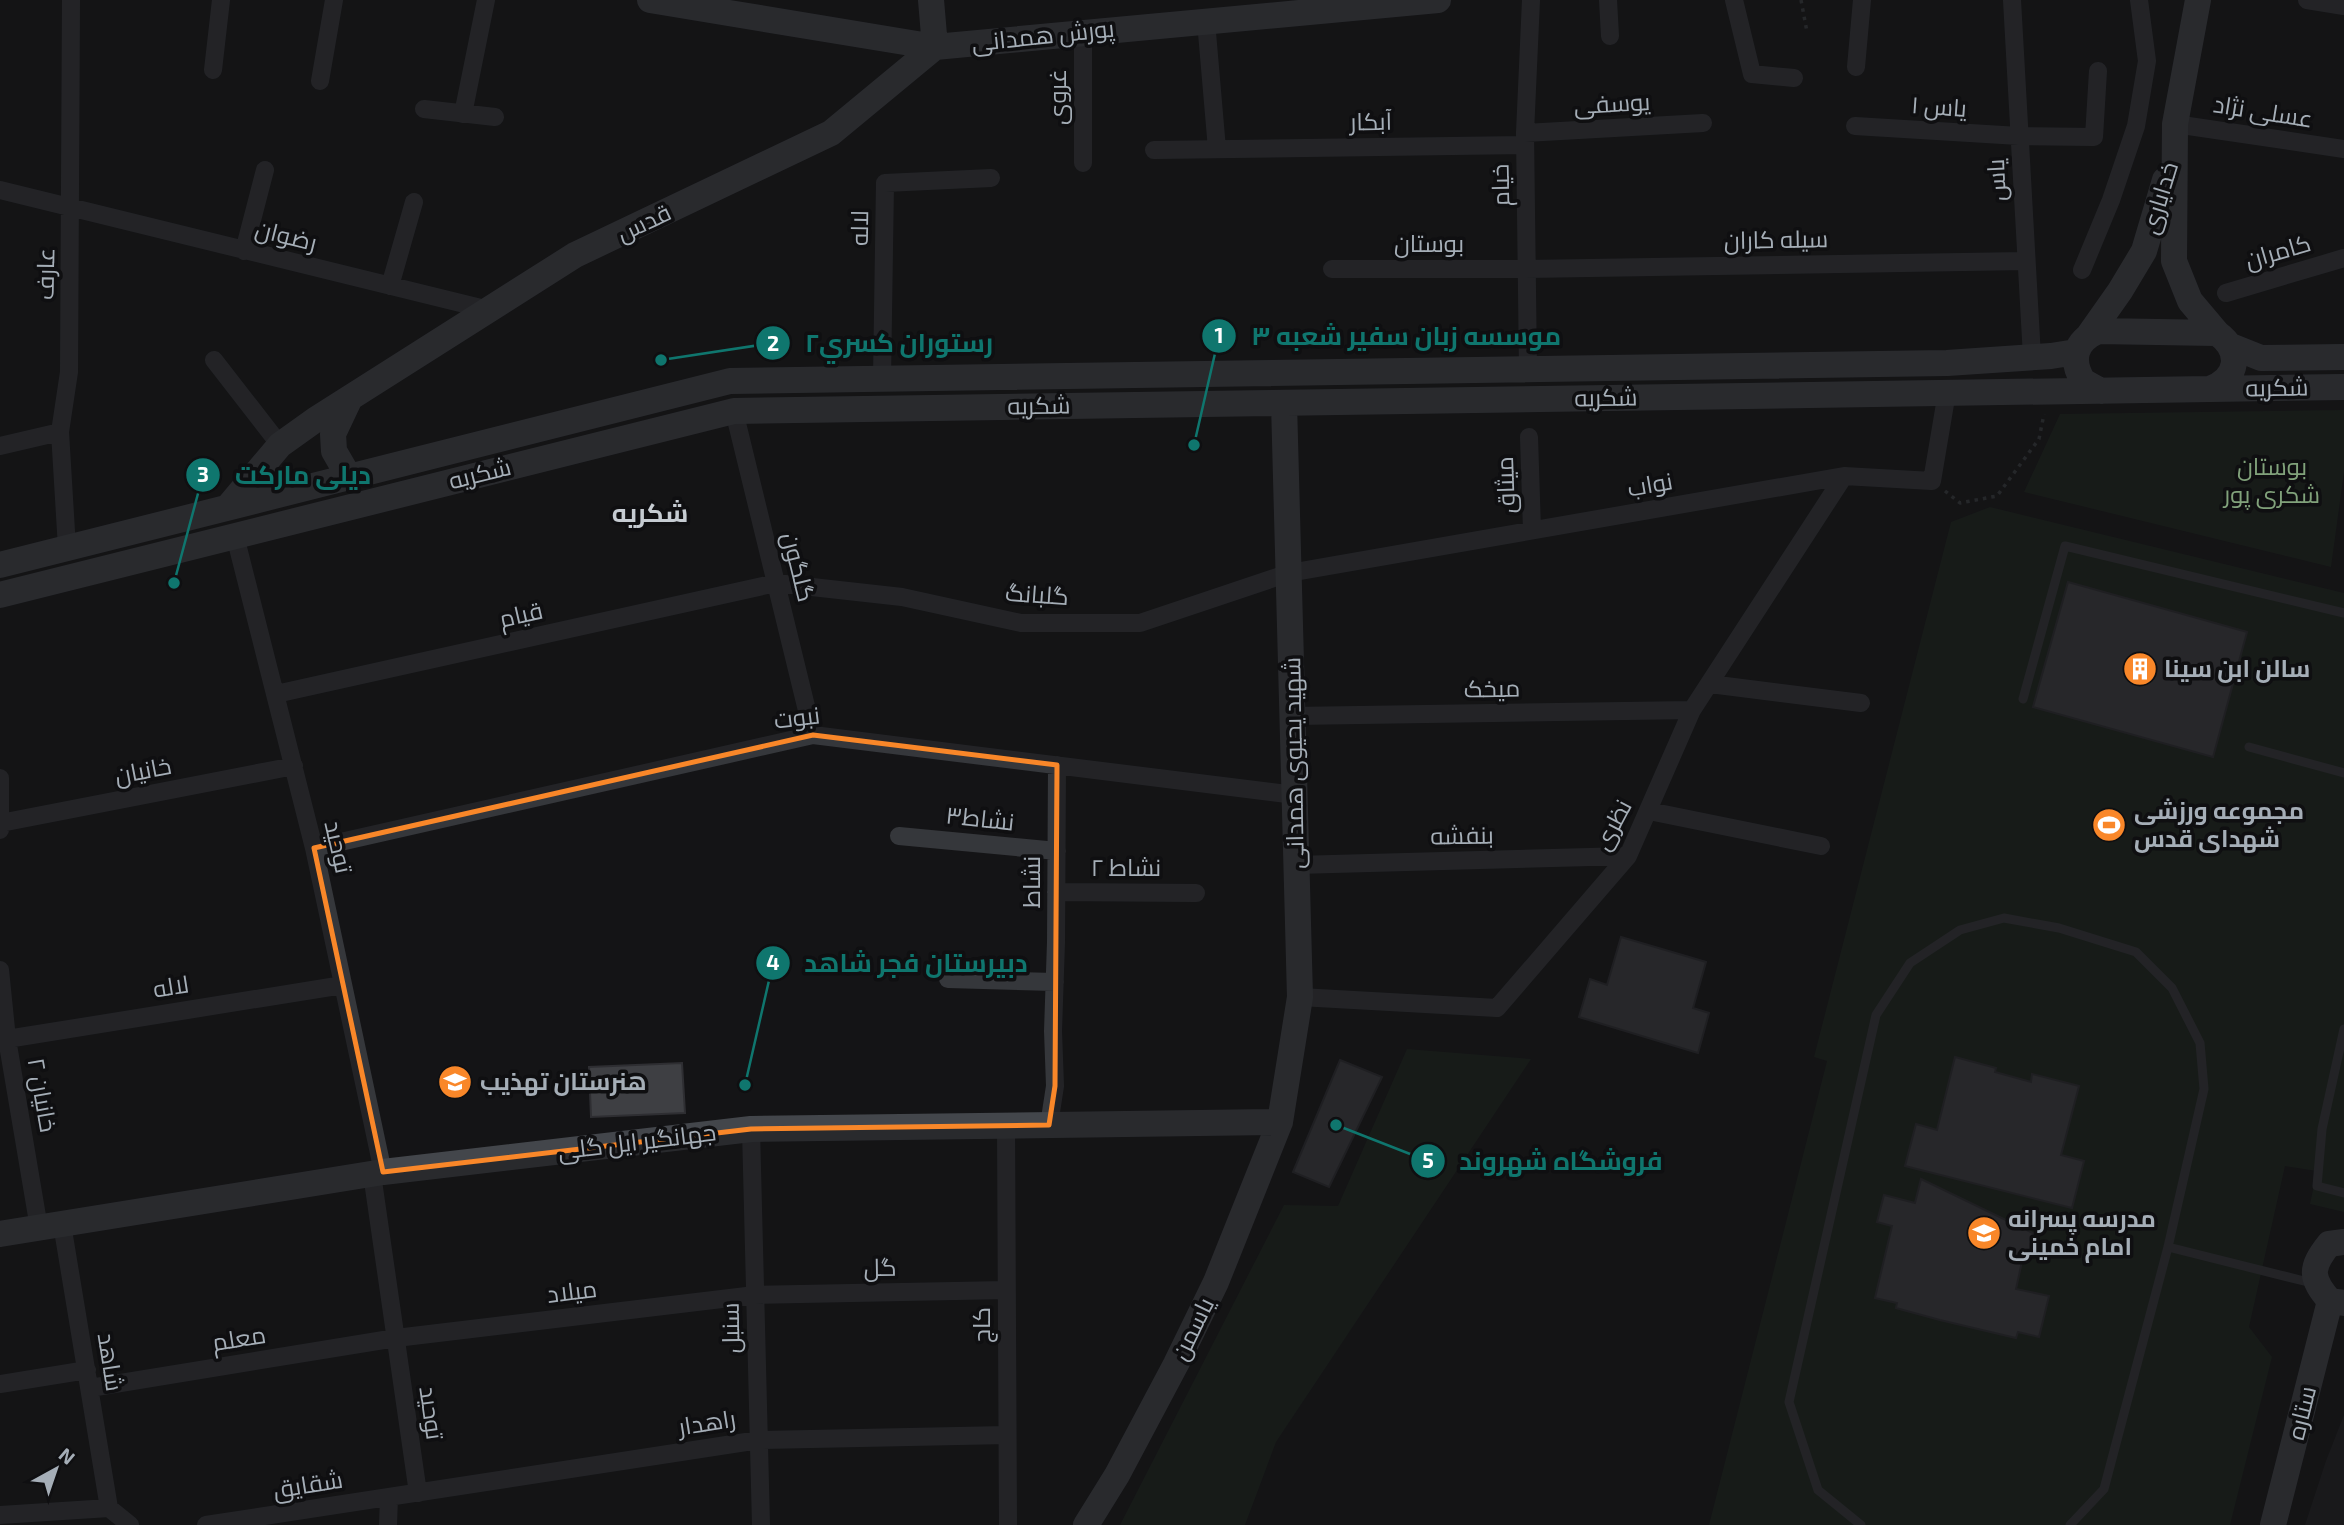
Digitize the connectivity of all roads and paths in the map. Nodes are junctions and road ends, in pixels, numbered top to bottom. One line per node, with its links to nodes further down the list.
1 (71, 0): 46 (street, عارف)
2 (221, 0): 25 (street)
3 (334, 0): 28 (street)
4 (486, 0): 30 (street)
5 (650, 0): 23 (main road, پورش همدانی)
6 (932, 0): 23 (main road)
7 (1438, 0): 17 (main road, پورش همدانی)
8 (1531, 0): 36 (street, خیام)
9 (1608, 0): 22 (street)
10 (1734, 0): 27 (street)
11 (1801, 0): 21 (path)
12 (1862, 0): 24 (street)
13 (2012, 0): 35 (street, یاس)
14 (2138, 0): 52 (street, خدایاری)
15 (2198, 0): 33 (main road)
16 (2306, 0): 18 (street)
17 (1323, 5): 19 (main road, پورش همدانی)
18 (2344, 6)
19 (1206, 21): 20 (main road, پورش همدانی); 37 (street)
20 (1083, 32): 23 (main road, پورش همدانی); 41 (street, غروی)
21 (1807, 32)
22 (1610, 36)
23 (935, 47): 55 (main road, قدس)
24 (1856, 67)
25 (213, 70)
26 (2098, 71): 35 (street, یاس ۱)
27 (1794, 78)
28 (320, 81)
29 (424, 109): 30 (street)
30 (463, 114): 31 (street)
31 (495, 117)
32 (1703, 123): 36 (street, یوسفی)
33 (2175, 124): 38 (street, عسلی نژاد); 40 (main road)
34 (1855, 126): 35 (street, یاس ۱)
35 (2019, 136): 49 (street, یاس)
36 (1525, 139): 37 (street, آبکار); 51 (street, خیام)
37 (1217, 149): 39 (street, آبکار)
38 (2344, 149)
39 (1154, 150)
40 (2173, 151): 56 (main road, خدایاری); 57 (main road, خدایاری)
41 (1083, 163)
42 (265, 170): 47 (street)
43 (991, 178): 62 (street, لاله)
44 (0, 190): 46 (street, رضوان)
45 (414, 202): 53 (street)
46 (72, 208): 47 (street, رضوان); 71 (street, عارف)
47 (244, 251): 53 (street, رضوان)
48 (2344, 258): 54 (street, کامران)
49 (2025, 261): 51 (street, سیله کاران); 58 (street, یاس)
50 (1332, 268): 51 (street, بوستان)
51 (1526, 269): 61 (street, خیام)
52 (2082, 270)
53 (390, 286): 55 (street, رضوان)
54 (2226, 293)
55 (489, 310): 68 (main road, قدس)
56 (2224, 339): 57 (main road, شکریه); 59 (main road, شکریه); 64 (main road)
57 (2082, 344): 58 (main road, شکریه); 65 (main road)
58 (2032, 357): 61 (main road, شکریه)
59 (2344, 357)
60 (214, 360): 73 (street)
61 (1528, 369): 62 (main road, شکریه)
62 (882, 379): 76 (main road, شکریه)
63 (2344, 387): 64 (main road, شکریه)
64 (2210, 389): 65 (main road, شکریه)
65 (2101, 391): 67 (main road, شکریه)
66 (1947, 392): 67 (main road, شکریه); 69 (main road, شکریه); 77 (street)
67 (2049, 392): 77 (path)
68 (350, 398): 73 (main road, قدس); 76 (main road)
69 (1284, 402): 70 (main road, شکریه); 83 (main road, شهید یحیوی همدانی)
70 (734, 411): 80 (main road, شکریه); 84 (street, گلگون)
71 (60, 432): 74 (street); 81 (street, عارف)
72 (1529, 437): 79 (street, میثاق)
73 (279, 445): 78 (main road, قدس)
74 (0, 446)
75 (1844, 476): 77 (street, نواب); 79 (street, نواب); 87 (street, نظری)
76 (349, 477): 78 (main road, شکریه)
77 (1932, 481)
78 (227, 508): 81 (main road, شکریه)
79 (1532, 530): 83 (street, نواب)
80 (235, 536): 85 (main road, شکریه); 88 (street, توحید)
81 (67, 548): 82 (main road, شکریه)
82 (0, 565)
83 (1289, 573): 84 (street, گلبانگ); 92 (main road, شهید یحیوی همدانی)
84 (776, 583): 88 (street, قیام); 93 (street, گلگون)
85 (0, 595)
86 (2344, 613): 89 (lane)
87 (1710, 684): 90 (street); 91 (street, نظری)
88 (276, 694): 96 (street, توحید)
89 (2023, 699)
90 (1861, 703)
91 (1692, 710): 92 (street, میخک); 100 (street, نظری)
92 (1293, 716): 99 (main road, شهید یحیوی همدانی)
93 (813, 735): 95 (street, نبوت); 104 (street, نبوت)
94 (2249, 747): 97 (lane)
95 (1058, 765): 99 (street, نبوت); 105 (street, نشاط)
96 (294, 766): 101 (street, خانیان); 104 (street, توحید)
97 (2344, 773)
98 (0, 778): 101 (street)
99 (1295, 795): 107 (main road, شهید یحیوی همدانی)
100 (1648, 811): 103 (street); 106 (street, نظری)
101 (1, 827)
102 (900, 835): 105 (street, نشاط۳)
103 (1821, 846)
104 (314, 848): 113 (street, توحید)
105 (1057, 851): 108 (street, نشاط)
106 (1628, 856): 107 (street, بنفشه); 114 (street, نظری)
107 (1296, 865): 114 (main road, شهید یحیوی همدانی)
108 (1056, 892): 109 (street, نشاط ۲); 112 (street, نشاط)
109 (1196, 893)
110 (0, 970): 116 (street, خانیان ۲)
111 (948, 979): 112 (street)
112 (1055, 982): 120 (street, نشاط)
113 (343, 985): 116 (street, لاله); 122 (street, توحید)
114 (1300, 997): 118 (main road, شهید یحیوی همدانی)
115 (2344, 1029): 123 (lane)
116 (7, 1039): 117 (street, خانیان ۲)
117 (6, 1063): 124 (street, خانیان ۲)
118 (1280, 1122): 120 (main road, جهانگیر ایل گلی); 145 (main road, یاسمن)
119 (1006, 1125): 120 (main road, جهانگیر ایل گلی); 121 (main road, جهانگیر ایل گلی); 128 (street, کاج)
120 (1049, 1125)
121 (751, 1129): 122 (main road, جهانگیر ایل گلی); 129 (street, سنبل)
122 (378, 1173): 124 (main road, جهانگیر ایل گلی); 131 (street, توحید)
123 (2344, 1194)
124 (51, 1226): 125 (main road, جهانگیر ایل گلی); 132 (street, شاهد)
125 (0, 1234)
126 (2344, 1241): 130 (main road, ستاره)
127 (2168, 1247): 130 (lane); 146 (lane); 147 (lane)
128 (1006, 1290): 129 (street, گل); 134 (street, کاج)
129 (755, 1294): 131 (street, میلاد); 135 (street, سنبل)
130 (2330, 1296): 148 (main road, ستاره)
131 (396, 1338): 132 (street, معلم); 136 (street, توحید)
132 (88, 1379): 133 (street, معلم); 138 (street, شاهد)
133 (0, 1384)
134 (1007, 1435): 135 (street, راهدار); 144 (street, کاج)
135 (759, 1440): 136 (street, راهدار); 143 (street, سنبل)
136 (418, 1493): 137 (street, شقایق)
137 (388, 1497): 141 (street, شقایق); 142 (street)
138 (109, 1508): 139 (street); 140 (street)
139 (0, 1515)
140 (130, 1525)
141 (206, 1525)
142 (388, 1525)
143 (761, 1525)
144 (1007, 1525)
145 (1086, 1525)
146 (1861, 1525)
147 (2070, 1525)
148 (2273, 1525)

